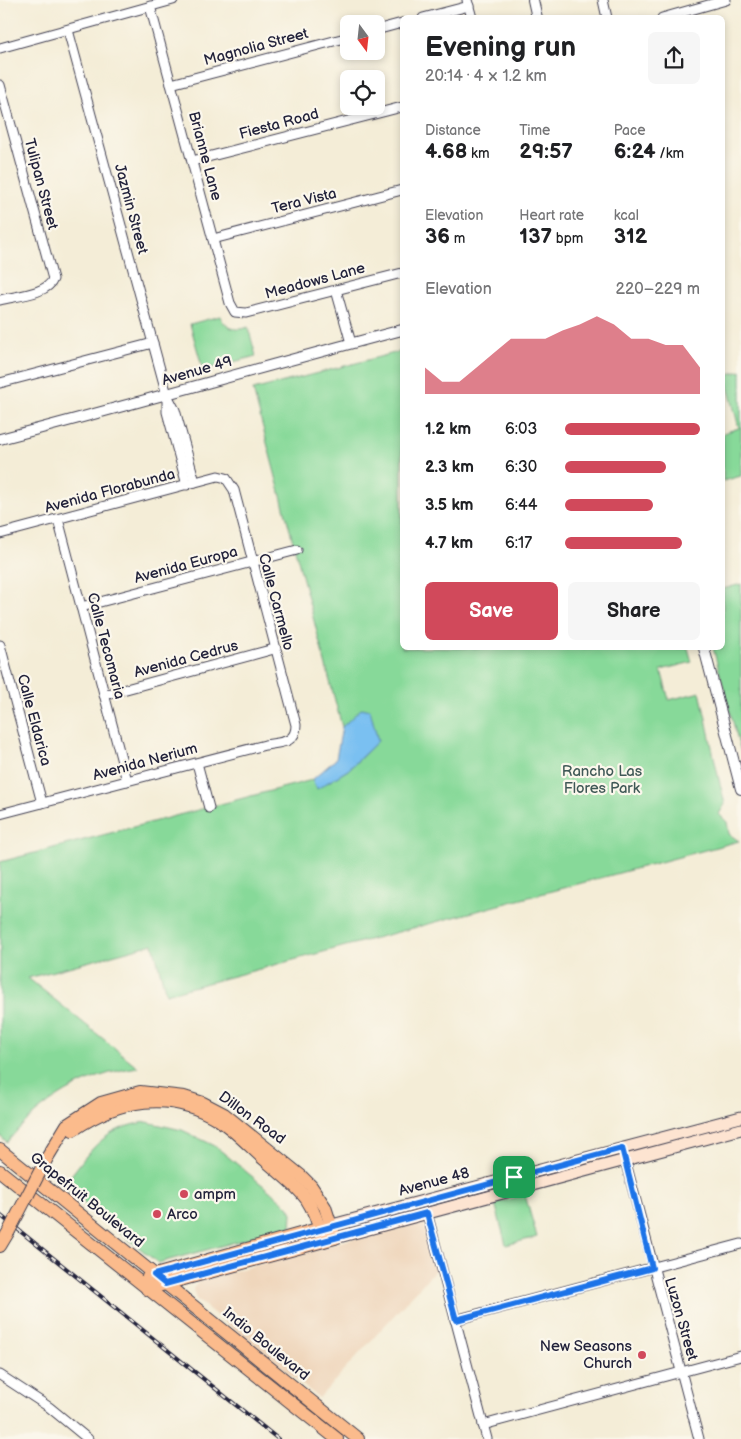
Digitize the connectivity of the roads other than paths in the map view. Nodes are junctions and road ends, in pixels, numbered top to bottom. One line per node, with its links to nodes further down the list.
1 (173, 0): 6 (street)
2 (533, 0): 8 (street)
3 (603, 0): 9 (street)
4 (726, 0): 10 (street)
5 (468, 3): 7 (street)
6 (150, 6): 13 (street); 16 (street, Brianne Lane)
7 (432, 15)
8 (536, 15)
9 (606, 15)
10 (673, 15)
11 (400, 24): 12 (street)
12 (385, 28)
13 (68, 30): 15 (street); 27 (street, Jazmin Street)
14 (340, 39): 16 (street, Magnolia Street)
15 (0, 48)
16 (171, 84): 19 (street, Brianne Lane)
17 (0, 85): 24 (street, Tulipan Street)
18 (400, 108): 19 (street, Fiesta Road)
19 (192, 161): 21 (street, Brianne Lane)
20 (400, 191): 21 (street, Tera Vista)
21 (213, 239): 25 (street, Brianne Lane)
22 (400, 274): 23 (street, Meadows Lane)
23 (336, 290): 25 (street, Meadows Lane); 28 (street)
24 (0, 300)
25 (235, 312)
26 (400, 330): 28 (street, Avenue 49)
27 (153, 343): 29 (street); 30 (street, Jazmin Street)
28 (350, 343): 30 (street, Avenue 49)
29 (0, 383)
30 (167, 395): 31 (street, Avenue 49); 33 (street, Jazmin Street)
31 (0, 439)
32 (226, 478): 33 (street, Avenida Florabunda); 37 (street, Calle Carmello)
33 (191, 484): 34 (street, Avenida Florabunda)
34 (58, 519): 35 (street, Avenida Florabunda); 38 (street, Calle Tecomaria)
35 (0, 534)
36 (297, 550): 37 (street, Avenida Europa)
37 (252, 562): 38 (street, Avenida Europa); 40 (street, Calle Carmello)
38 (81, 606): 42 (street, Calle Tecomaria)
39 (0, 644): 47 (street, Calle Eldarica)
40 (274, 649): 42 (street, Avenida Cedrus); 43 (street, Calle Carmello)
41 (705, 650): 46 (street)
42 (104, 695): 45 (street, Calle Tecomaria)
43 (295, 734): 44 (street, Avenida Nerium)
44 (197, 762): 45 (street, Avenida Nerium); 48 (street)
45 (127, 781): 47 (street, Avenida Nerium)
46 (741, 789)
47 (42, 803): 49 (street, Avenida Nerium)
48 (209, 808)
49 (0, 814)
50 (741, 1117): 53 (main road, Avenue 48)
51 (741, 1128): 53 (main road, Avenue 48)
52 (0, 1150): 61 (main road, Grapefruit Boulevard)
53 (624, 1154): 55 (main road, Avenue 48); 56 (main road, Avenue 48); 60 (street, Luzon Street)
54 (0, 1171): 62 (main road)
55 (514, 1177): 56 (main road); 57 (main road, Avenue 48)
56 (427, 1213): 57 (main road, Avenue 48); 65 (street)
57 (328, 1233): 59 (main road, Dillon Road, bridge); 61 (main road, Avenue 48); 63 (main road, Avenue 48)
58 (741, 1244): 60 (street)
59 (0, 1246)
60 (652, 1268): 65 (street); 67 (street, Luzon Street)
61 (154, 1275): 62 (main road, Avenue 48); 63 (main road, Indio Boulevard)
62 (136, 1280): 64 (main road, Indio Boulevard)
63 (165, 1284): 64 (main road, Avenue 48); 72 (main road, Indio Boulevard)
64 (146, 1289): 71 (main road, Indio Boulevard)
65 (456, 1320): 69 (street)
66 (741, 1356): 67 (street)
67 (681, 1372): 69 (street); 74 (street, Luzon Street)
68 (0, 1375): 70 (street)
69 (484, 1425): 73 (street)
70 (88, 1439)
71 (337, 1439)
72 (358, 1439)
73 (487, 1439)
74 (699, 1439)

